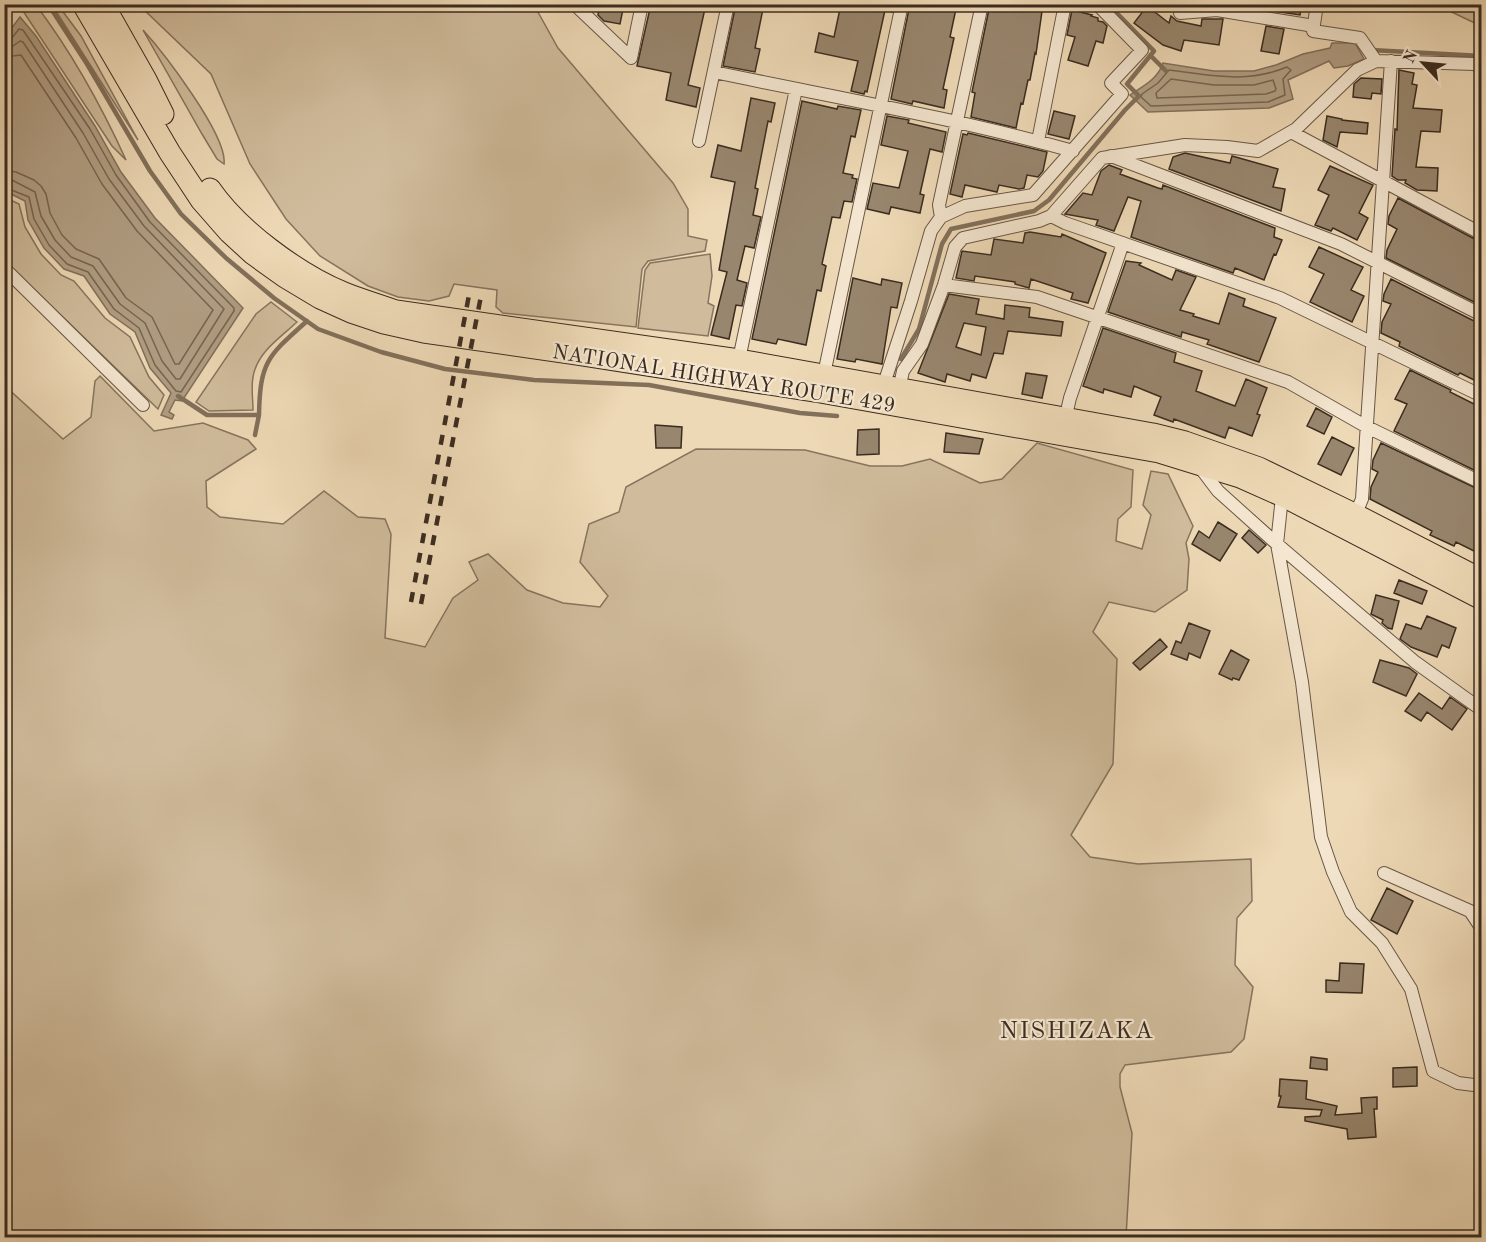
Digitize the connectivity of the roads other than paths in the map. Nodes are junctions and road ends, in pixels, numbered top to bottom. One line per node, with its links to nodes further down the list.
1 (83, 4): 36 (highway, NATIONAL HIGHWAY ROUTE 429)
2 (103, 4): 36 (highway, NATIONAL HIGHWAY ROUTE 429)
3 (574, 4): 4 (street)
4 (642, 4)
5 (728, 4): 16 (street)
6 (902, 4): 18 (street)
7 (982, 4): 19 (street)
8 (1065, 4): 22 (street)
9 (1097, 4): 23 (street)
10 (1317, 4): 12 (street)
11 (1180, 12): 12 (street)
12 (1314, 26): 13 (street)
13 (1375, 59): 14 (street); 20 (street)
14 (1391, 62): 15 (street); 25 (street)
15 (1482, 69)
16 (714, 72): 17 (street); 21 (street)
17 (796, 89): 18 (street); 36 (street)
18 (880, 107): 19 (street); 37 (street)
19 (956, 123): 22 (street); 27 (street)
20 (1291, 132): 24 (street); 25 (street)
21 (699, 141)
22 (1038, 141): 23 (street)
23 (1072, 151): 27 (street)
24 (1110, 156): 26 (street); 30 (street)
25 (1383, 183): 28 (street); 30 (street)
26 (1051, 216): 29 (street); 32 (street)
27 (941, 217): 38 (street)
28 (1482, 234)
29 (1123, 243): 34 (street); 35 (street)
30 (1378, 263): 33 (street); 35 (street)
31 (4, 268): 40 (street)
32 (944, 285): 34 (street); 38 (street)
33 (1482, 315)
34 (1099, 317): 41 (street); 42 (street)
35 (1373, 342): 39 (street); 42 (street)
36 (737, 369): 37 (highway, NATIONAL HIGHWAY ROUTE 429)
37 (822, 383): 38 (highway, NATIONAL HIGHWAY ROUTE 429)
38 (889, 395): 41 (highway, NATIONAL HIGHWAY ROUTE 429)
39 (1482, 396)
40 (143, 405)
41 (1064, 426): 43 (highway, NATIONAL HIGHWAY ROUTE 429); 45 (highway, NATIONAL HIGHWAY ROUTE 429)
42 (1367, 427): 44 (street); 46 (street)
43 (1197, 463): 45 (highway, NATIONAL HIGHWAY ROUTE 429); 47 (street)
44 (1482, 483)
45 (1288, 490): 46 (highway, NATIONAL HIGHWAY ROUTE 429); 47 (street)
46 (1352, 522): 48 (highway, NATIONAL HIGHWAY ROUTE 429); 49 (highway, NATIONAL HIGHWAY ROUTE 429)
47 (1278, 544): 50 (street); 53 (street)
48 (1482, 580)
49 (1482, 599)
50 (1482, 710)
51 (1384, 873): 52 (street)
52 (1482, 929)
53 (1482, 1086)

